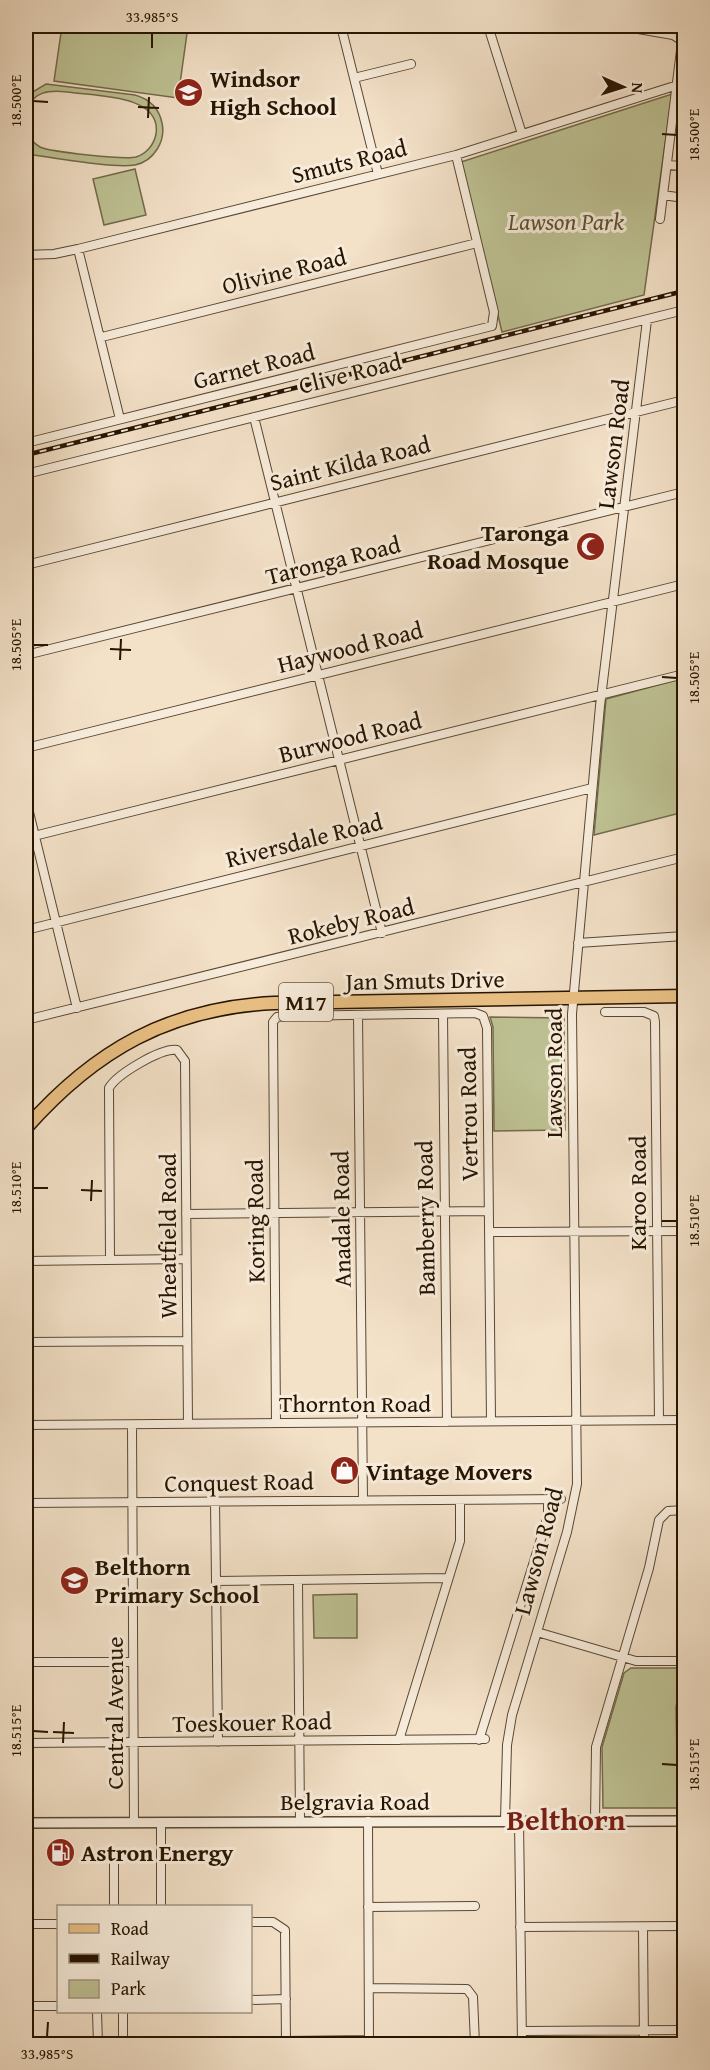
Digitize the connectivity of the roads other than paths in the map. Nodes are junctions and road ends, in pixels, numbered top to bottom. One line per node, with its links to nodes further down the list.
1 (341, 26): 7 (street)
2 (488, 26): 9 (street)
3 (621, 26): 5 (street)
4 (684, 26): 5 (street)
5 (683, 41): 8 (street)
6 (411, 64): 7 (street)
7 (354, 78): 13 (street)
8 (680, 84): 9 (street, Smuts Road); 11 (street)
9 (522, 134): 10 (street, Smuts Road)
10 (456, 155): 13 (street, Smuts Road); 17 (street)
11 (667, 165): 12 (street); 14 (street)
12 (684, 166)
13 (378, 174): 18 (street, Smuts Road)
14 (663, 195): 15 (street); 16 (street)
15 (684, 198)
16 (660, 219)
17 (477, 243): 22 (street, Olivine Road); 26 (street, Garnet Road)
18 (78, 249): 19 (street, Smuts Road); 22 (street)
19 (26, 255)
20 (684, 310): 21 (street, Clive Road)
21 (647, 320): 24 (street, Lawson Road); 25 (street, Clive Road)
22 (102, 337): 26 (street)
23 (684, 400): 24 (street, Saint Kilda Road)
24 (636, 412): 30 (street, Saint Kilda Road); 31 (street, Lawson Road)
25 (254, 417): 28 (street, Clive Road); 30 (street)
26 (120, 419): 27 (street, Garnet Road)
27 (26, 443)
28 (26, 474)
29 (684, 492): 31 (street, Taronga Road)
30 (275, 501): 32 (street, Saint Kilda Road); 34 (street)
31 (624, 507): 34 (street, Taronga Road); 35 (street, Lawson Road)
32 (26, 565)
33 (684, 584): 35 (street, Haywood Road)
34 (297, 589): 36 (street, Taronga Road); 38 (street)
35 (613, 601): 38 (street, Haywood Road); 39 (street, Lawson Road)
36 (26, 655)
37 (684, 674): 39 (street, Burwood Road)
38 (318, 675): 40 (street, Haywood Road); 41 (street)
39 (601, 694): 41 (street, Burwood Road); 42 (street, Lawson Road)
40 (26, 748)
41 (339, 760): 44 (street, Burwood Road); 46 (street)
42 (592, 788): 46 (street, Riversdale Road); 48 (street, Lawson Road)
43 (26, 800): 44 (street)
44 (35, 836): 45 (street, Burwood Road); 49 (street)
45 (26, 838)
46 (360, 846): 49 (street, Riversdale Road); 51 (street)
47 (684, 857): 48 (street, Rokeby Road)
48 (583, 883): 51 (street, Rokeby Road); 53 (street, Lawson Road)
49 (56, 922): 50 (street, Riversdale Road); 56 (street)
50 (26, 930)
51 (382, 933): 56 (street, Rokeby Road)
52 (684, 936): 53 (street)
53 (578, 943): 55 (street, Lawson Road)
54 (684, 996): 55 (main road, Jan Smuts Drive / M17)
55 (573, 998): 62 (main road, Jan Smuts Drive / M17); 71 (street, Lawson Road)
56 (77, 1008): 61 (street, Rokeby Road)
57 (605, 1012): 68 (street, Karoo Road)
58 (443, 1014): 59 (street, Vertrou Road); 63 (street, Vertrou Road); 65 (street, Bamberry Road)
59 (358, 1015): 60 (street, Vertrou Road); 64 (street, Anadale Road)
60 (276, 1018): 66 (street, Koring Road)
61 (26, 1020)
62 (26, 1128)
63 (489, 1211): 65 (street); 70 (street, Vertrou Road)
64 (360, 1212): 65 (street); 66 (street); 83 (street, Anadale Road)
65 (445, 1212): 80 (street, Bamberry Road)
66 (274, 1213): 67 (street); 82 (street, Koring Road)
67 (186, 1214): 72 (street, Wheatfield Road); 73 (street, Wheatfield Road)
68 (657, 1231): 69 (street); 71 (street); 77 (street, Karoo Road)
69 (684, 1231)
70 (489, 1232): 71 (street); 79 (street, Vertrou Road)
71 (574, 1232): 81 (street, Lawson Road)
72 (186, 1259): 73 (street); 75 (street, Wheatfield Road)
73 (110, 1260): 74 (street)
74 (26, 1261)
75 (187, 1341): 76 (street); 84 (street, Wheatfield Road)
76 (26, 1342)
77 (659, 1420): 78 (street, Thornton Road); 81 (street, Thornton Road)
78 (684, 1420)
79 (491, 1421): 80 (street, Thornton Road); 81 (street, Thornton Road)
80 (447, 1422): 83 (street, Thornton Road)
81 (576, 1422): 98 (street, Lawson Road)
82 (276, 1423): 83 (street, Thornton Road); 84 (street, Thornton Road)
83 (362, 1423): 89 (street, Anadale Road)
84 (188, 1424): 86 (street, Thornton Road)
85 (26, 1425): 86 (street, Thornton Road)
86 (132, 1425): 92 (street, Central Avenue)
87 (548, 1499): 88 (street, Conquest Road); 90 (street, Conquest Road); 103 (street, Toeskouer Road)
88 (561, 1499)
89 (363, 1500): 90 (street, Conquest Road); 91 (street, Conquest Road)
90 (460, 1500): 95 (street)
91 (215, 1501): 92 (street, Conquest Road); 96 (street)
92 (133, 1502): 93 (street, Conquest Road); 102 (street, Central Avenue)
93 (26, 1503)
94 (684, 1510): 99 (street)
95 (447, 1578): 97 (street); 103 (street)
96 (216, 1581): 97 (street); 105 (street)
97 (298, 1581): 104 (street)
98 (537, 1632): 99 (street); 110 (street, Lawson Road)
99 (622, 1658): 100 (street); 112 (street)
100 (684, 1661)
101 (26, 1662): 102 (street)
102 (133, 1662): 107 (street, Central Avenue)
103 (399, 1740): 104 (street, Toeskouer Road)
104 (300, 1741): 105 (street, Toeskouer Road); 108 (street)
105 (218, 1742): 107 (street, Toeskouer Road)
106 (26, 1743): 107 (street, Toeskouer Road)
107 (134, 1743): 114 (street, Central Avenue)
108 (300, 1821): 109 (street, Belgravia Road); 115 (street, Belgravia Road)
109 (368, 1821): 110 (street, Belgravia Road); 121 (street)
110 (505, 1821): 111 (street, Belgravia Road)
111 (519, 1821): 112 (street, Belgravia Road); 126 (street)
112 (595, 1821): 113 (street, Belgravia Road)
113 (684, 1821)
114 (134, 1822): 115 (street, Belgravia Road); 116 (street, Belgravia Road)
115 (161, 1822): 119 (street)
116 (26, 1823)
117 (114, 1858): 118 (street)
118 (114, 1905)
119 (161, 1905)
120 (475, 1906): 121 (street)
121 (368, 1907): 128 (street)
122 (252, 1922): 129 (street)
123 (26, 1924): 124 (street)
124 (57, 1924)
125 (684, 1926): 127 (street)
126 (520, 1927): 127 (street); 137 (street)
127 (643, 1927): 135 (street)
128 (369, 1988): 138 (street); 142 (street)
129 (286, 1999): 130 (street); 139 (street)
130 (252, 2000)
131 (26, 2006): 132 (street)
132 (57, 2006)
133 (97, 2013): 140 (street)
134 (123, 2013): 141 (street)
135 (644, 2030): 136 (street); 137 (street); 144 (street)
136 (684, 2030)
137 (522, 2031): 143 (street)
138 (369, 2042): 139 (street)
139 (286, 2043)
140 (98, 2044)
141 (123, 2044)
142 (475, 2044)
143 (522, 2044)
144 (644, 2044)

